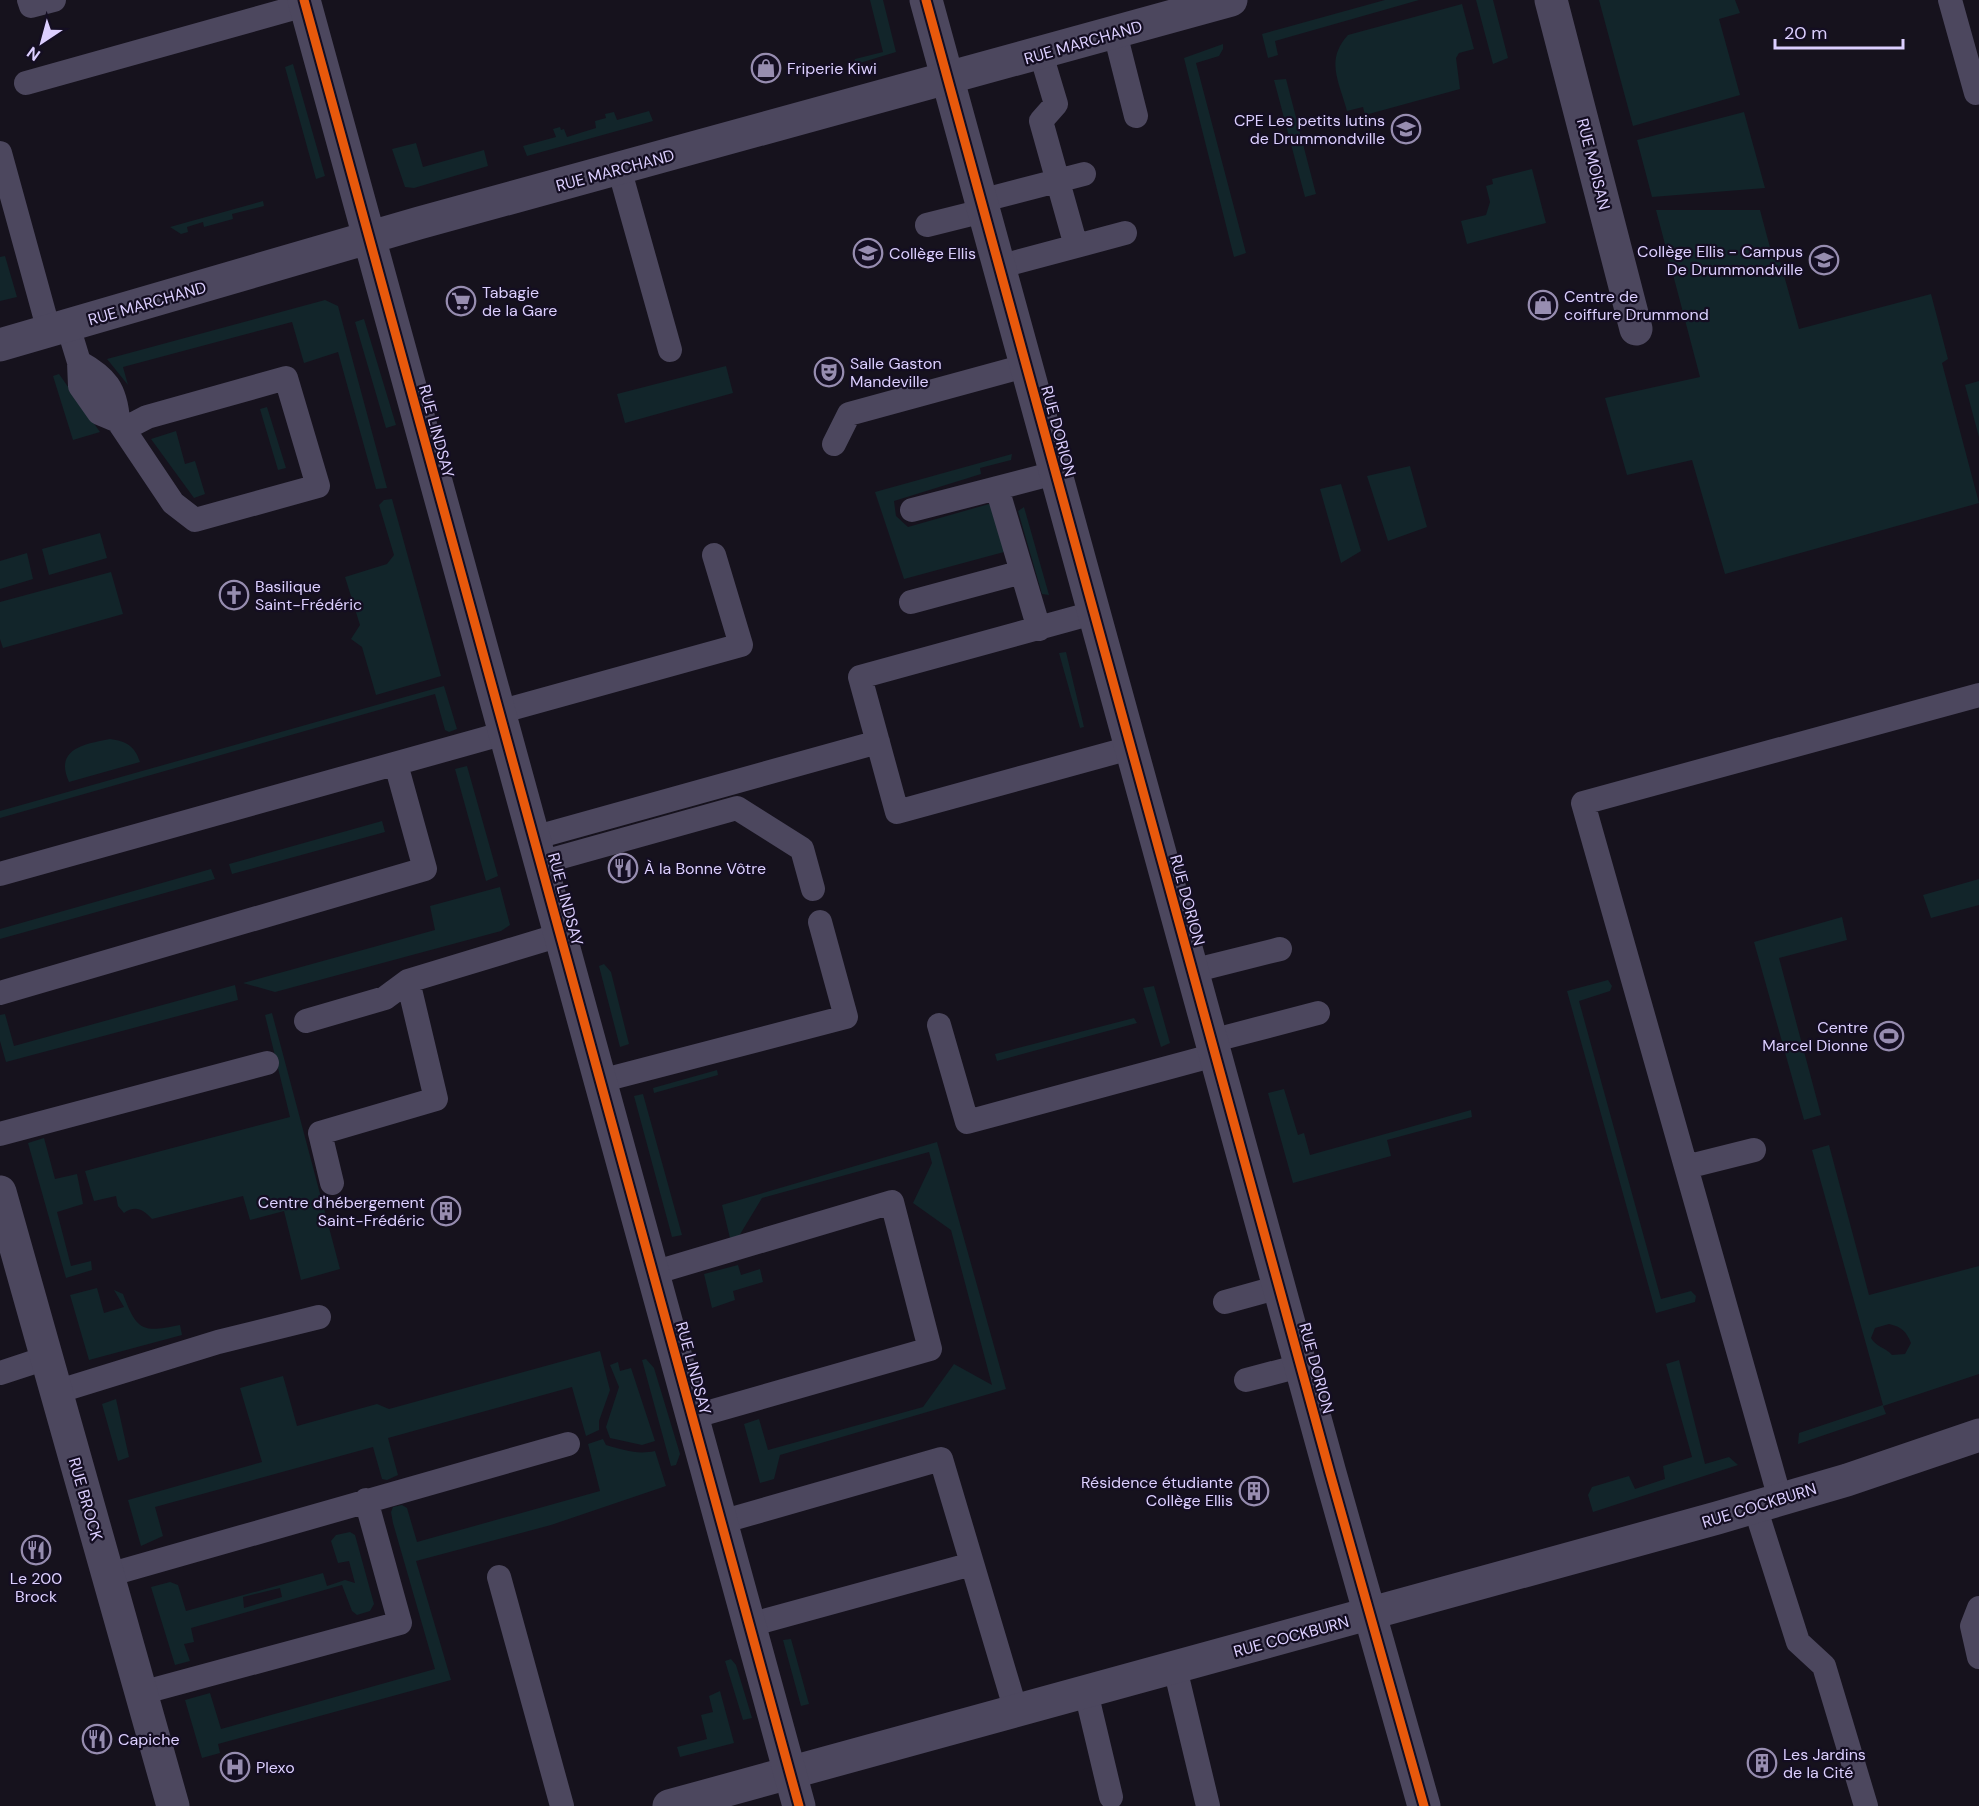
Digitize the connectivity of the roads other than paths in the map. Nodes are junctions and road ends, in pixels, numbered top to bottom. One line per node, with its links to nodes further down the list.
1 (29, 0): 2 (lane)
2 (54, 0)
3 (926, 0): 10 (street, RUE DORION)
4 (1231, 0): 8 (street, RUE MARCHAND)
5 (1551, 0): 26 (street, RUE MOISAN)
6 (1950, 0): 12 (lane)
7 (305, 3): 11 (lane); 22 (street, RUE LINDSAY)
8 (1115, 33): 9 (street, RUE MARCHAND); 13 (lane)
9 (1041, 54): 10 (street, RUE MARCHAND); 17 (lane)
10 (947, 80): 15 (street, RUE MARCHAND); 18 (street, RUE DORION)
11 (26, 83)
12 (1979, 92)
13 (1136, 116)
14 (0, 153): 20 (lane)
15 (619, 168): 22 (street, RUE MARCHAND); 28 (lane)
16 (1084, 174): 17 (lane)
17 (1057, 181): 18 (lane); 23 (lane)
18 (981, 206): 19 (lane); 24 (street, RUE DORION)
19 (927, 225)
20 (10, 226): 25 (lane)
21 (1125, 233): 23 (lane)
22 (368, 238): 25 (street, RUE MARCHAND); 41 (street, RUE LINDSAY)
23 (1076, 246): 24 (lane)
24 (998, 267): 29 (street, RUE DORION)
25 (59, 328): 27 (street, RUE MARCHAND); 30 (lane)
26 (1636, 329)
27 (0, 345)
28 (670, 350)
29 (1025, 366): 31 (lane); 32 (street, RUE DORION)
30 (121, 425): 30 (lane)
31 (834, 444)
32 (1055, 474): 33 (lane); 38 (street, RUE DORION)
33 (997, 488): 34 (lane); 36 (lane)
34 (912, 510)
35 (714, 555): 41 (lane)
36 (1022, 572): 37 (lane); 39 (lane)
37 (911, 602)
38 (1093, 613): 39 (lane); 43 (street, RUE DORION)
39 (1039, 628): 42 (lane)
40 (1979, 696): 62 (lane)
41 (502, 723): 44 (lane); 45 (street, RUE LINDSAY)
42 (878, 742): 43 (lane); 45 (lane)
43 (1130, 748): 51 (street, RUE DORION)
44 (396, 764): 46 (lane); 53 (lane)
45 (537, 851): 47 (lane); 49 (street, RUE LINDSAY)
46 (0, 873)
47 (813, 889)
48 (820, 922): 59 (lane)
49 (560, 935): 52 (lane); 59 (street, RUE LINDSAY)
50 (1280, 949): 51 (lane)
51 (1192, 971): 57 (street, RUE DORION)
52 (408, 981): 55 (lane); 63 (lane)
53 (0, 993)
54 (1318, 1013): 57 (lane)
55 (306, 1022)
56 (939, 1025): 57 (lane)
57 (1213, 1048): 66 (street, RUE DORION)
58 (267, 1063): 60 (lane)
59 (600, 1081): 65 (street, RUE LINDSAY)
60 (0, 1134)
61 (1754, 1150): 62 (lane)
62 (1686, 1167): 78 (lane)
63 (332, 1183)
64 (0, 1192): 69 (street, RUE BROCK)
65 (652, 1273): 74 (street, RUE LINDSAY); 74 (lane)
66 (1279, 1287): 67 (lane); 70 (street, RUE DORION)
67 (1225, 1302)
68 (319, 1317): 73 (lane)
69 (46, 1358): 71 (lane); 73 (street, RUE BROCK)
70 (1300, 1366): 72 (lane); 84 (street, RUE DORION)
71 (0, 1373)
72 (1246, 1380)
73 (56, 1392): 81 (street, RUE BROCK)
74 (692, 1417): 79 (street, RUE LINDSAY)
75 (1979, 1435): 78 (street, RUE COCKBURN)
76 (568, 1444): 77 (lane)
77 (366, 1500): 81 (lane); 89 (lane)
78 (1767, 1503): 84 (street, RUE COCKBURN); 99 (lane)
79 (721, 1522): 80 (lane); 85 (street, RUE LINDSAY)
80 (972, 1564): 85 (lane); 90 (lane)
81 (108, 1575): 89 (street, RUE BROCK)
82 (499, 1577): 94 (lane)
83 (1979, 1608): 86 (lane)
84 (1370, 1615): 87 (street, RUE COCKBURN); 98 (street, RUE DORION)
85 (749, 1625): 91 (street, RUE LINDSAY)
86 (1979, 1657)
87 (1174, 1668): 88 (street, RUE COCKBURN); 97 (lane)
88 (1086, 1692): 90 (street, RUE COCKBURN); 92 (lane)
89 (141, 1693): 93 (street, RUE BROCK)
90 (1016, 1711): 91 (street, RUE COCKBURN)
91 (790, 1773): 95 (street, RUE COCKBURN); 96 (street, RUE LINDSAY)
92 (1111, 1797)
93 (173, 1806)
94 (562, 1806)
95 (669, 1806)
96 (799, 1806)
97 (1208, 1806)
98 (1424, 1806)
99 (1866, 1806)

